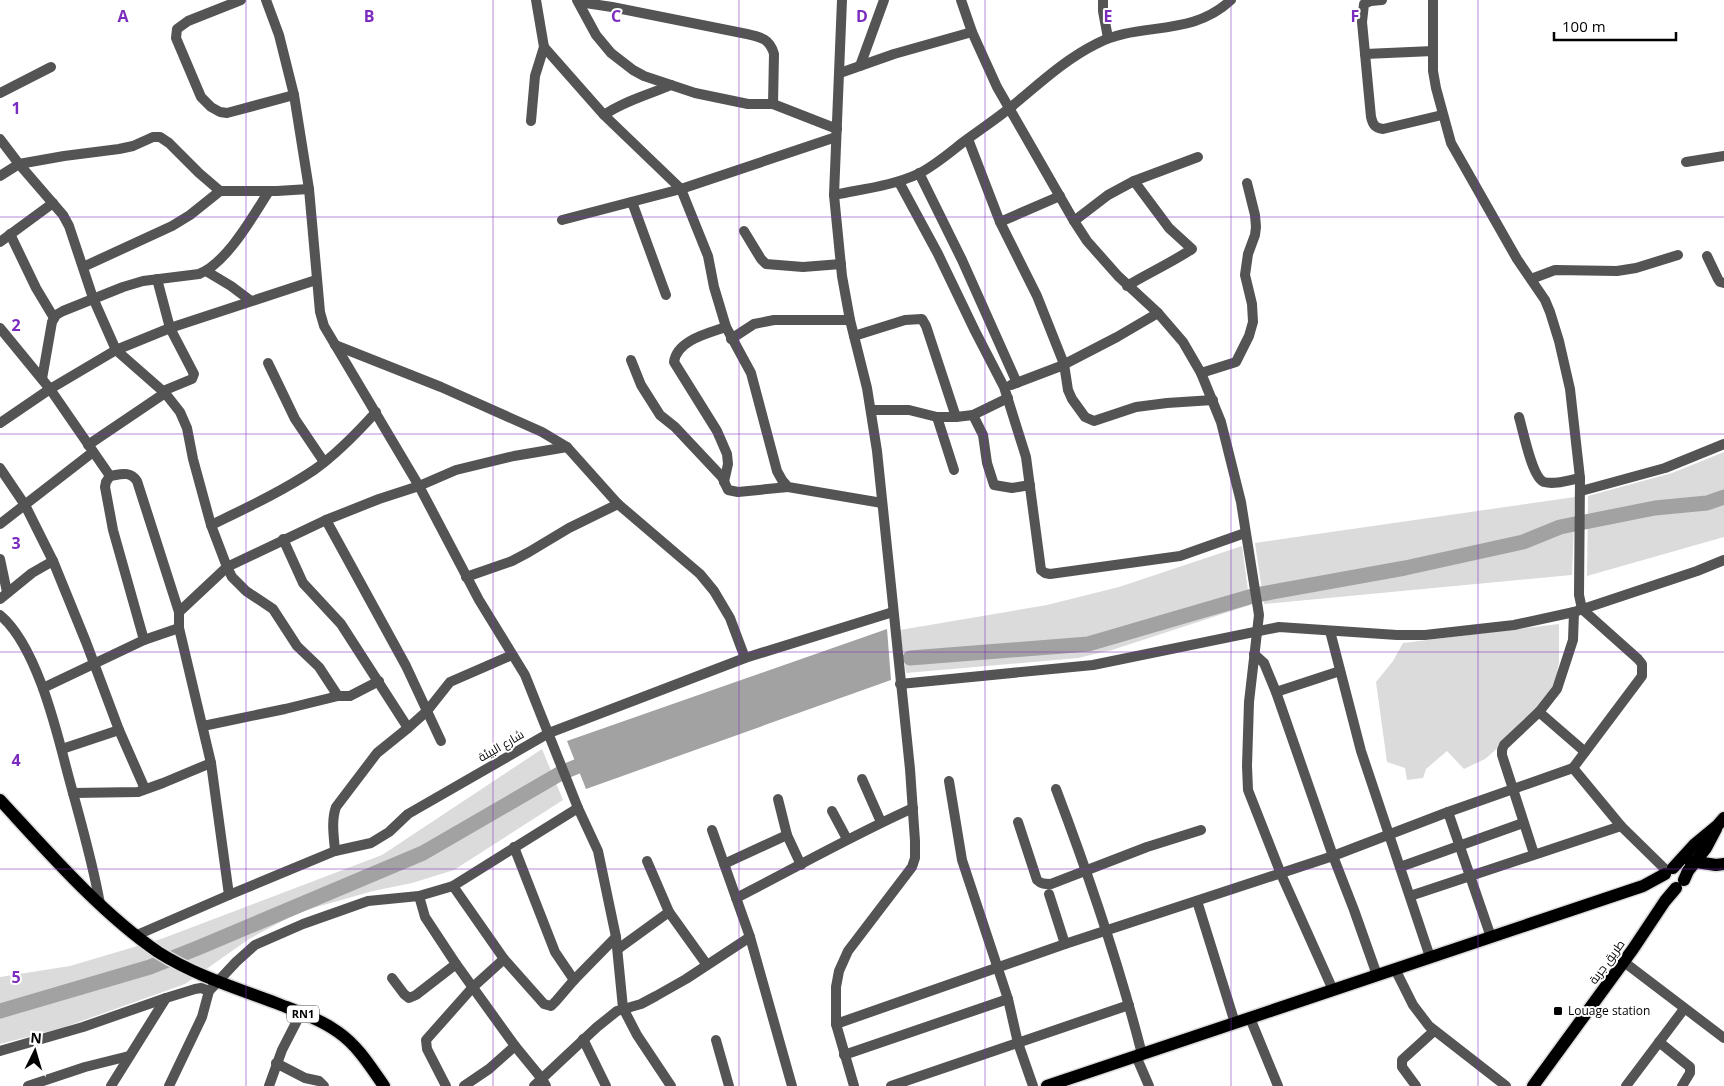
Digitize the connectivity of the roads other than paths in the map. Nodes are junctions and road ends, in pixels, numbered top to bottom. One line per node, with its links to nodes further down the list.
1 (240, 0): 22 (street)
2 (266, 0): 22 (street)
3 (536, 0): 14 (street)
4 (842, 0): 19 (street)
5 (884, 0): 17 (street)
6 (961, 0): 12 (street)
7 (1103, 0): 13 (street)
8 (1230, 0): 13 (street)
9 (1382, 0): 16 (street)
10 (1433, 0): 15 (street)
11 (578, 1): 20 (street); 23 (street)
12 (972, 32): 17 (street); 24 (street)
13 (1108, 38): 24 (street)
14 (544, 47): 25 (street); 27 (street)
15 (1433, 51): 16 (street); 26 (street)
16 (1365, 54): 26 (street)
17 (860, 66): 19 (street)
18 (51, 67): 21 (street)
19 (840, 73): 28 (street)
20 (671, 85): 23 (street); 25 (street)
21 (0, 93)
22 (294, 95): 40 (street)
23 (773, 104): 28 (street)
24 (1010, 108): 30 (street); 45 (street)
25 (604, 115): 41 (street)
26 (1442, 115): 60 (street)
27 (531, 121)
28 (836, 133): 41 (street); 44 (street)
29 (0, 139): 34 (street)
30 (968, 139): 35 (street); 50 (street)
31 (1724, 156): 33 (street)
32 (1198, 157): 37 (street)
33 (1686, 162)
34 (20, 164): 36 (street); 42 (street); 47 (street)
35 (919, 173): 38 (street); 82 (street)
36 (0, 176)
37 (1134, 181): 49 (street); 63 (street)
38 (899, 182): 44 (street); 83 (street)
39 (1247, 183): 80 (street)
40 (309, 189): 43 (street); 61 (street)
41 (681, 189): 46 (street); 70 (street)
42 (220, 191): 43 (street); 57 (street)
43 (269, 191): 58 (street)
44 (834, 195): 56 (street)
45 (1060, 196): 49 (street); 50 (street)
46 (632, 202): 48 (street); 64 (street)
47 (52, 203): 52 (street); 57 (street)
48 (562, 220)
49 (1074, 221): 63 (street)
50 (1000, 222): 79 (street)
51 (744, 231): 56 (street)
52 (10, 234): 53 (street); 68 (street)
53 (0, 242)
54 (1678, 255): 60 (street)
55 (1707, 256): 62 (street)
56 (841, 264): 69 (street)
57 (83, 267): 65 (street)
58 (206, 271): 59 (street); 66 (street)
59 (157, 279): 65 (street); 72 (street)
60 (1531, 279): 102 (street)
61 (316, 280): 66 (street); 75 (street)
62 (1724, 283)
63 (1127, 286): 67 (street)
64 (666, 295)
65 (93, 298): 68 (street); 76 (street)
66 (251, 301): 72 (street)
67 (1158, 314): 79 (street); 80 (street)
68 (54, 318): 81 (street)
69 (850, 320): 73 (street); 74 (street)
70 (726, 327): 74 (street); 103 (street)
71 (0, 328): 81 (street)
72 (170, 328): 76 (street); 85 (street)
73 (854, 336): 88 (street); 92 (street)
74 (732, 339): 106 (street)
75 (334, 345): 89 (street); 96 (street)
76 (116, 350): 84 (street); 85 (street)
77 (631, 360): 103 (street)
78 (268, 363): 98 (street)
79 (1064, 364): 82 (street); 87 (street)
80 (1201, 373): 87 (street)
81 (42, 379): 84 (street)
82 (1017, 383): 83 (street)
83 (1004, 387): 86 (street)
84 (50, 389): 94 (street); 97 (street)
85 (164, 392): 97 (street); 113 (street)
86 (1008, 398): 90 (street); 104 (street)
87 (1213, 400): 114 (street)
88 (871, 410): 93 (street); 108 (street)
89 (376, 412): 98 (street); 105 (street)
90 (973, 415): 92 (street); 104 (street)
91 (1519, 416): 102 (street)
92 (956, 417): 93 (street)
93 (937, 418): 100 (street)
94 (0, 423)
95 (1724, 444): 107 (street)
96 (567, 447): 105 (street); 109 (street)
97 (90, 448): 101 (street); 110 (street)
98 (324, 462): 113 (street)
99 (0, 468): 110 (street)
100 (954, 470)
101 (110, 476): 123 (street); 129 (street)
102 (1580, 478): 107 (street)
103 (724, 482): 106 (street)
104 (1030, 485): 114 (street)
105 (419, 486): 111 (street); 120 (street)
106 (788, 487): 108 (street)
107 (1581, 491): 122 (street)
108 (882, 503): 124 (street)
109 (618, 504): 120 (street); 132 (street)
110 (25, 505): 112 (street); 118 (street)
111 (326, 520): 115 (street); 140 (street)
112 (0, 524)
113 (211, 525): 119 (street)
114 (1245, 532): 128 (street)
115 (283, 539): 119 (street); 135 (street)
116 (0, 559): 121 (street)
117 (1724, 560): 122 (street)
118 (53, 561): 121 (street); 133 (street)
119 (227, 567): 123 (street); 139 (street)
120 (466, 577): 131 (street)
121 (4, 595)
122 (1578, 610): 127 (street); 141 (street); 148 (street)
123 (179, 612): 126 (street)
124 (893, 612): 132 (street, شارع البيئة); 136 (street)
125 (0, 615): 137 (street)
126 (179, 628): 129 (street); 142 (street)
127 (1330, 631): 128 (street); 134 (street)
128 (1257, 632): 130 (street); 136 (street)
129 (144, 640): 133 (street)
130 (1254, 654): 138 (street); 185 (street)
131 (512, 655): 140 (street); 145 (street)
132 (746, 658): 145 (street, شارع البيئة)
133 (94, 665): 137 (street); 144 (street)
134 (1340, 671): 138 (street); 170 (street)
135 (379, 681): 139 (street); 143 (street)
136 (900, 684): 160 (street)
137 (43, 688): 147 (street)
138 (1276, 692): 177 (street)
139 (338, 696): 142 (street)
140 (426, 711): 143 (street); 146 (street)
141 (1539, 712): 148 (street); 155 (street)
142 (203, 726): 149 (street)
143 (408, 728): 175 (street)
144 (119, 730): 147 (street); 153 (street)
145 (549, 733): 159 (street); 175 (street, شارع البيئة)
146 (441, 741)
147 (62, 749): 156 (street)
148 (1584, 751): 150 (street)
149 (211, 764): 153 (street); 190 (street)
150 (1573, 768): 155 (street); 167 (street)
151 (862, 779): 163 (street)
152 (949, 781): 209 (street)
153 (145, 789): 156 (street)
154 (1056, 789): 184 (street)
155 (1514, 790): 162 (street); 166 (street)
156 (74, 793): 195 (street)
157 (778, 799): 171 (street)
158 (0, 800): 195 (main road, RN1)
159 (578, 808): 174 (street); 198 (street)
160 (913, 808): 163 (street); 225 (street)
161 (832, 811): 172 (street)
162 (1448, 812): 170 (street); 173 (street)
163 (881, 822): 172 (street)
164 (1018, 822): 184 (street)
165 (1720, 822): 179 (main road, طريق جربة); 186 (main road, طريق جربة)
166 (1523, 823): 173 (street); 176 (street)
167 (1621, 826): 176 (street); 186 (street)
168 (712, 830): 180 (street)
169 (1201, 830): 184 (street)
170 (1389, 834): 177 (street); 183 (street)
171 (787, 835): 180 (street); 182 (street)
172 (847, 839): 182 (street)
173 (1459, 846): 183 (street); 187 (street)
174 (514, 847): 188 (street); 213 (street)
175 (335, 851): 190 (street, شارع البيئة)
176 (1534, 854): 187 (street)
177 (1332, 856): 185 (street); 211 (street)
178 (647, 861): 196 (street)
179 (1695, 862): 181 (main road); 186 (main road, طريق جربة); 186 (main road)
180 (724, 864): 193 (street)
181 (1724, 864)
182 (801, 865): 193 (street)
183 (1400, 867): 192 (street)
184 (1085, 871): 197 (street)
185 (1281, 874): 194 (street); 216 (street)
186 (1673, 875): 199 (main road); 206 (main road, طريق جربة)
187 (1470, 876): 192 (street); 199 (street)
188 (453, 886): 191 (street); 205 (street)
189 (1049, 894): 202 (street)
190 (229, 895): 200 (street, شارع البيئة)
191 (419, 896): 207 (street); 214 (street)
192 (1410, 896): 204 (street)
193 (736, 898): 201 (street)
194 (1197, 901): 197 (street); 224 (street)
195 (100, 904): 200 (main road, RN1)
196 (668, 912): 203 (street); 208 (street)
197 (1106, 931): 202 (street); 219 (street)
198 (616, 937): 203 (street); 213 (street)
199 (1491, 937): 204 (main road)
200 (140, 938): 214 (main road, RN1)
201 (750, 938): 208 (street); 251 (street)
202 (1065, 944): 209 (street)
203 (618, 950): 220 (street)
204 (1430, 957): 210 (main road)
205 (504, 959): 213 (street); 215 (street)
206 (1624, 962): 221 (street); 260 (main road, طريق جربة)
207 (456, 964): 212 (street); 215 (street)
208 (707, 965): 220 (street)
209 (997, 967): 218 (street); 225 (street)
210 (1396, 969): 211 (main road); 226 (street)
211 (1378, 975): 216 (main road)
212 (392, 978)
213 (574, 980)
214 (214, 986): 217 (street); 222 (main road, RN1); 242 (street)
215 (473, 987): 232 (street); 246 (street)
216 (1332, 990): 223 (main road)
217 (166, 998): 233 (street); 236 (street)
218 (1008, 999): 231 (street); 234 (street)
219 (1129, 1005): 231 (street); 235 (street)
220 (623, 1008): 228 (street); 249 (street)
221 (1684, 1009): 227 (street); 230 (street)
222 (301, 1013): 237 (street); 245 (main road, RN1)
223 (1250, 1018): 224 (main road); 257 (street)
224 (1235, 1023): 235 (main road)
225 (836, 1024): 234 (street)
226 (1434, 1031): 258 (street); 259 (street)
227 (1724, 1038)
228 (583, 1039): 239 (street); 248 (street)
229 (716, 1040): 250 (street)
230 (1659, 1042): 261 (street); 262 (street)
231 (1018, 1043): 253 (street); 254 (street)
232 (515, 1046): 239 (street); 247 (street)
233 (0, 1051)
234 (844, 1055): 252 (street)
235 (1139, 1055): 255 (main road); 256 (street)
236 (128, 1056): 238 (street); 241 (street)
237 (276, 1063): 243 (street); 244 (street)
238 (48, 1083): 240 (street)
239 (541, 1084)
240 (28, 1086)
241 (110, 1086)
242 (169, 1086)
243 (269, 1086)
244 (324, 1086)
245 (384, 1086)
246 (446, 1086)
247 (464, 1086)
248 (606, 1086)
249 (671, 1086)
250 (729, 1086)
251 (792, 1086)
252 (854, 1086)
253 (891, 1086)
254 (1033, 1086)
255 (1047, 1086)
256 (1149, 1086)
257 (1278, 1086)
258 (1416, 1086)
259 (1506, 1086)
260 (1533, 1086)
261 (1626, 1086)
262 (1682, 1086)

